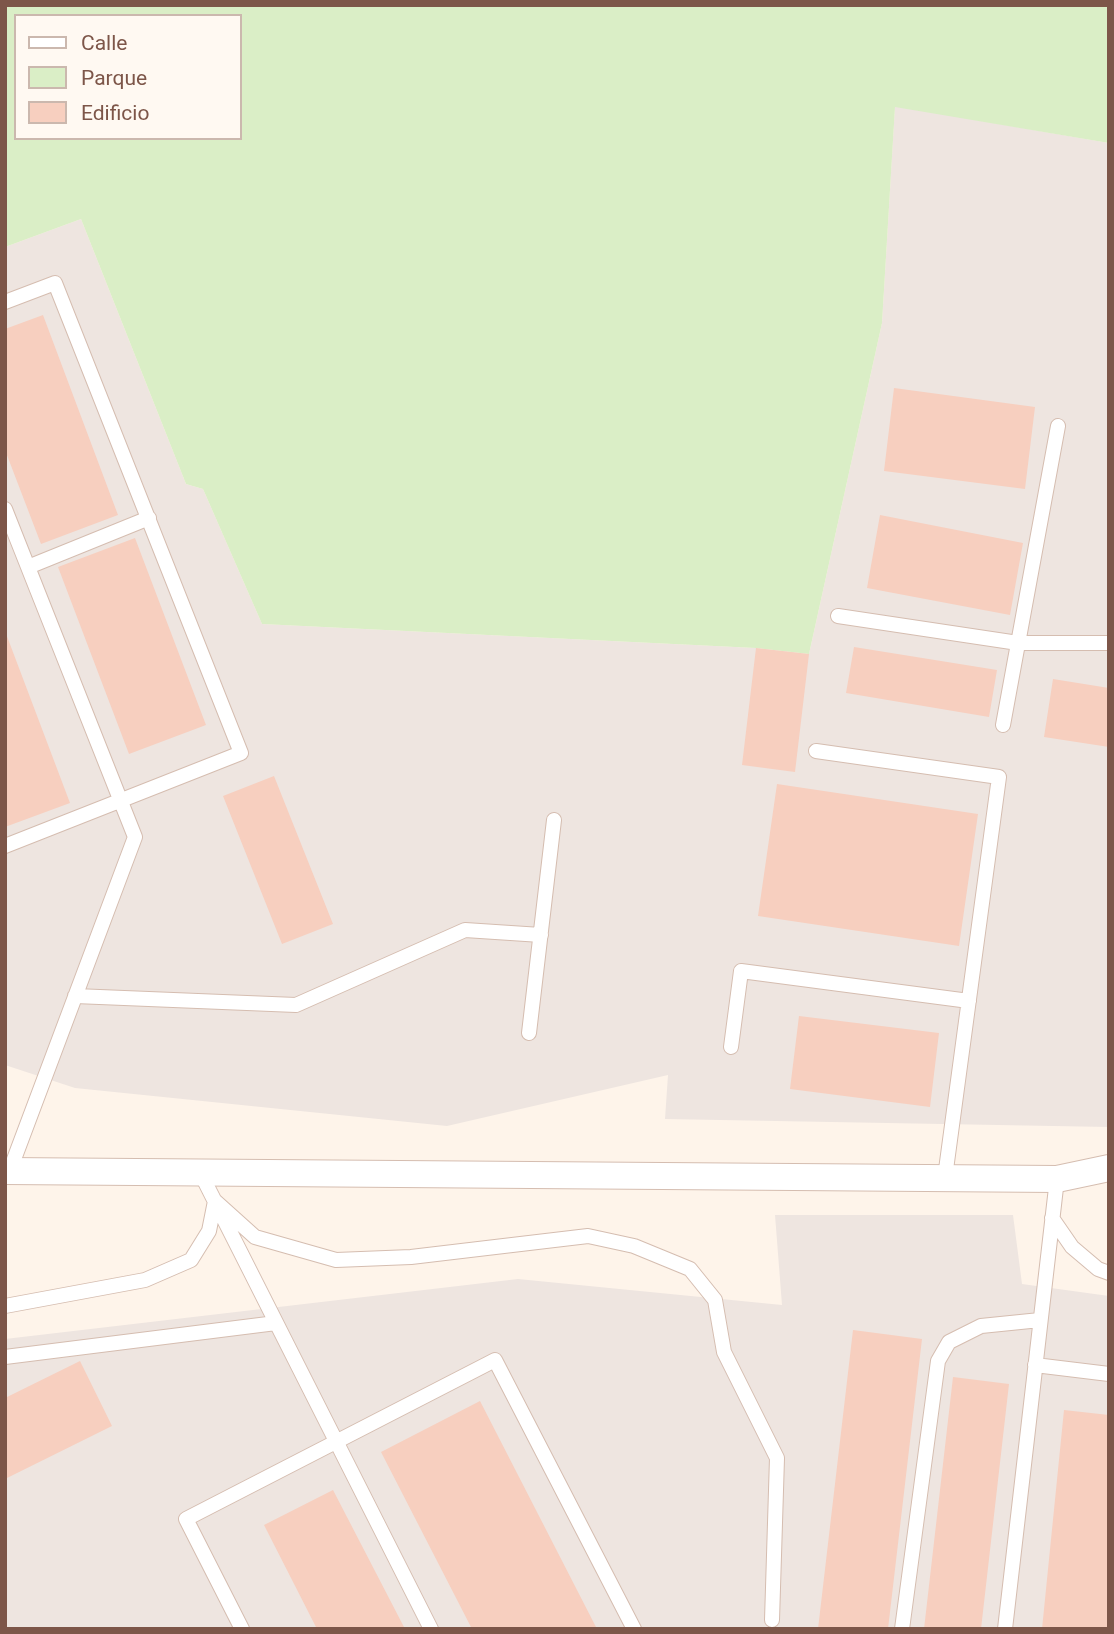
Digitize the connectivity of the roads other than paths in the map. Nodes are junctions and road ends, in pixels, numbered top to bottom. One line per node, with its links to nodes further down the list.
1 (5, 302): 4 (lane)
2 (1058, 426): 7 (lane)
3 (5, 509): 5 (lane)
4 (149, 518): 5 (lane); 11 (lane)
5 (28, 567): 11 (lane)
6 (838, 616): 7 (lane)
7 (1018, 643): 8 (lane); 9 (lane)
8 (1109, 643)
9 (1003, 725)
10 (816, 751): 16 (lane)
11 (120, 801): 13 (lane); 15 (lane)
12 (554, 820): 14 (lane)
13 (5, 846)
14 (541, 935): 15 (lane); 17 (lane)
15 (75, 996): 20 (lane)
16 (969, 1001): 18 (lane); 22 (lane)
17 (529, 1032)
18 (731, 1047)
19 (1109, 1168): 23 (street)
20 (8, 1170): 21 (street)
21 (200, 1172): 22 (street); 24 (lane)
22 (945, 1177): 23 (street)
23 (1056, 1179): 25 (lane)
24 (215, 1201): 27 (lane); 29 (lane); 34 (lane)
25 (1052, 1219): 26 (lane); 28 (lane)
26 (1109, 1273)
27 (5, 1306)
28 (1040, 1320): 31 (lane); 38 (lane)
29 (276, 1322): 30 (lane); 33 (lane)
30 (5, 1357)
31 (1035, 1365): 32 (lane); 39 (lane)
32 (1109, 1374)
33 (337, 1441): 35 (lane); 36 (lane); 37 (lane)
34 (772, 1620)
35 (242, 1629)
36 (431, 1629)
37 (634, 1629)
38 (902, 1629)
39 (1005, 1629)

